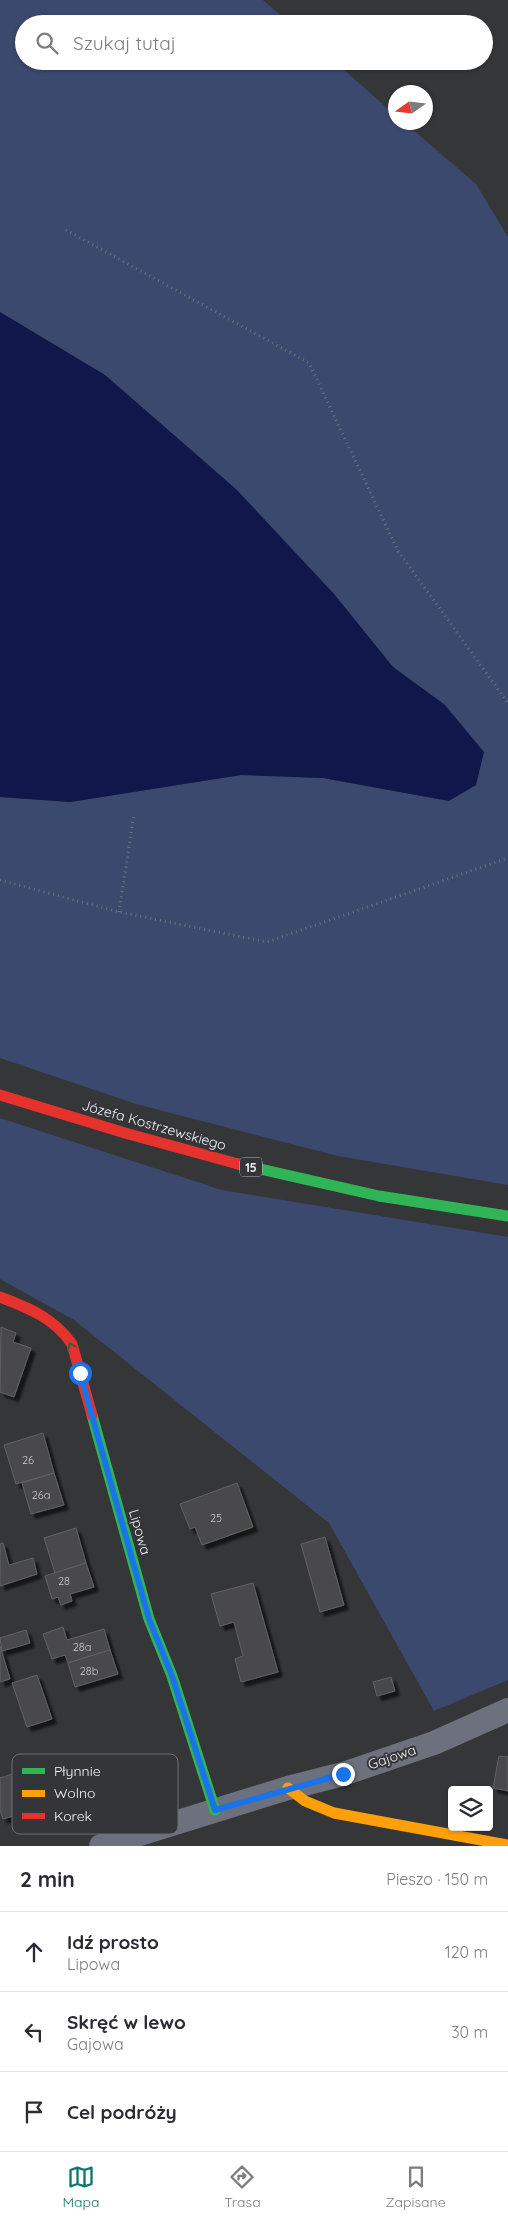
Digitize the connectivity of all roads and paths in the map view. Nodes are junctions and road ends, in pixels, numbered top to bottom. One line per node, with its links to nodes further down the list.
1 (66, 230): 2 (path)
2 (508, 703)
3 (134, 814): 6 (path)
4 (508, 858): 6 (path)
5 (0, 880): 6 (path)
6 (119, 912)
7 (0, 1095): 8 (street, Józefa Kostrzewskiego / 15)
8 (508, 1216)
9 (0, 1297): 12 (street, Lipowa, one-way to 9)
10 (508, 1710): 11 (street, Gajowa)
11 (288, 1788): 12 (street, Gajowa); 15 (street)
12 (215, 1810): 13 (street, Gajowa)
13 (178, 1822)
14 (139, 1834): 16 (street, Gajowa)
15 (508, 1845)
16 (101, 1846)

